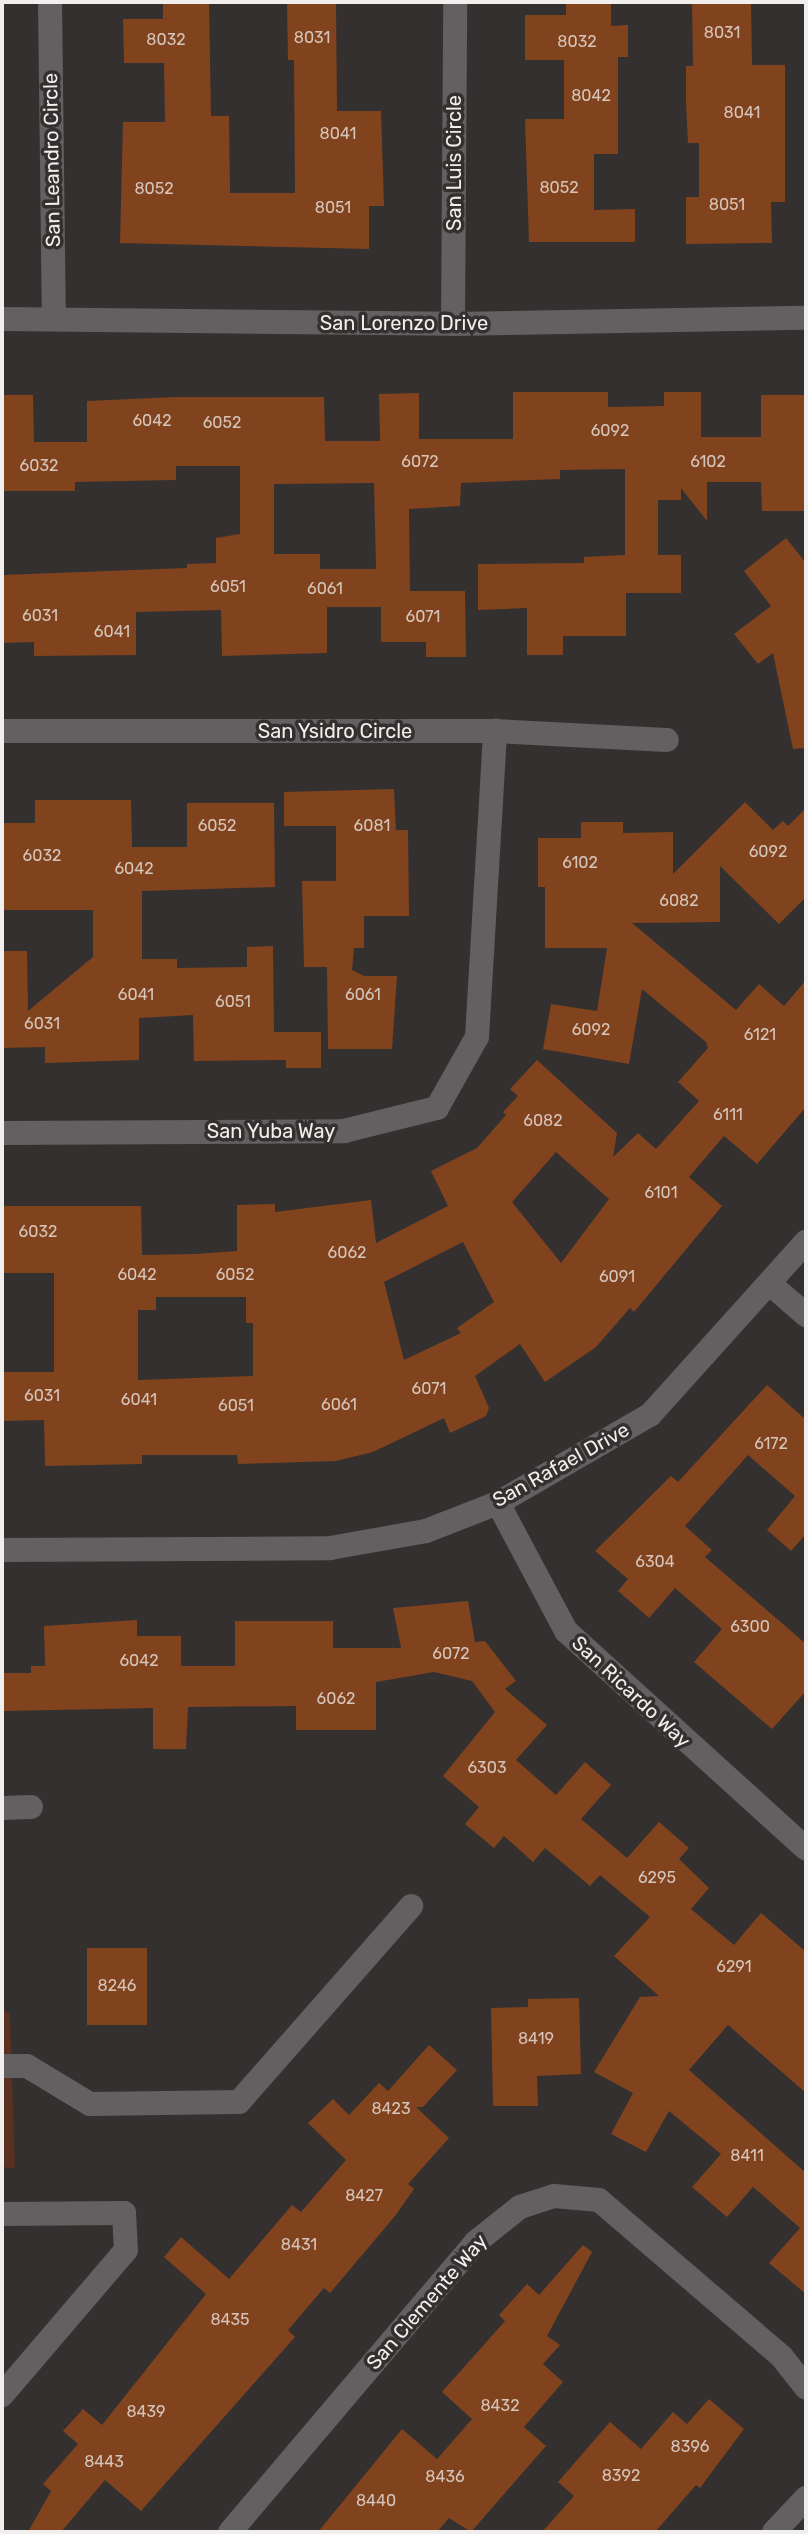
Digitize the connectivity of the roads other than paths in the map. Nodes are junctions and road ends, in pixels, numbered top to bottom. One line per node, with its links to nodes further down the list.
1 (50, 2): 5 (street, San Leandro Circle)
2 (455, 2): 6 (street, San Luis Circle)
3 (806, 318): 6 (street, San Lorenzo Drive)
4 (2, 319): 5 (street, San Lorenzo Drive)
5 (54, 319): 6 (street, San Lorenzo Drive)
6 (453, 324)
7 (2, 731): 8 (street, San Ysidro Circle)
8 (495, 731): 9 (street, San Ysidro Circle); 10 (street, San Yuba Way)
9 (667, 740)
10 (2, 1133)
11 (806, 1242): 12 (street, San Rafael Drive)
12 (770, 1284): 13 (street); 14 (street, San Rafael Drive)
13 (806, 1315)
14 (498, 1503): 15 (street, San Rafael Drive); 18 (street, San Ricardo Way)
15 (2, 1550)
16 (31, 1807): 17 (street)
17 (2, 1808)
18 (806, 1849)
19 (411, 1906): 20 (street)
20 (2, 2066)
21 (2, 2214): 23 (street)
22 (806, 2388): 25 (street, San Clemente Way)
23 (2, 2395)
24 (806, 2498): 26 (street)
25 (230, 2532)
26 (774, 2532)

